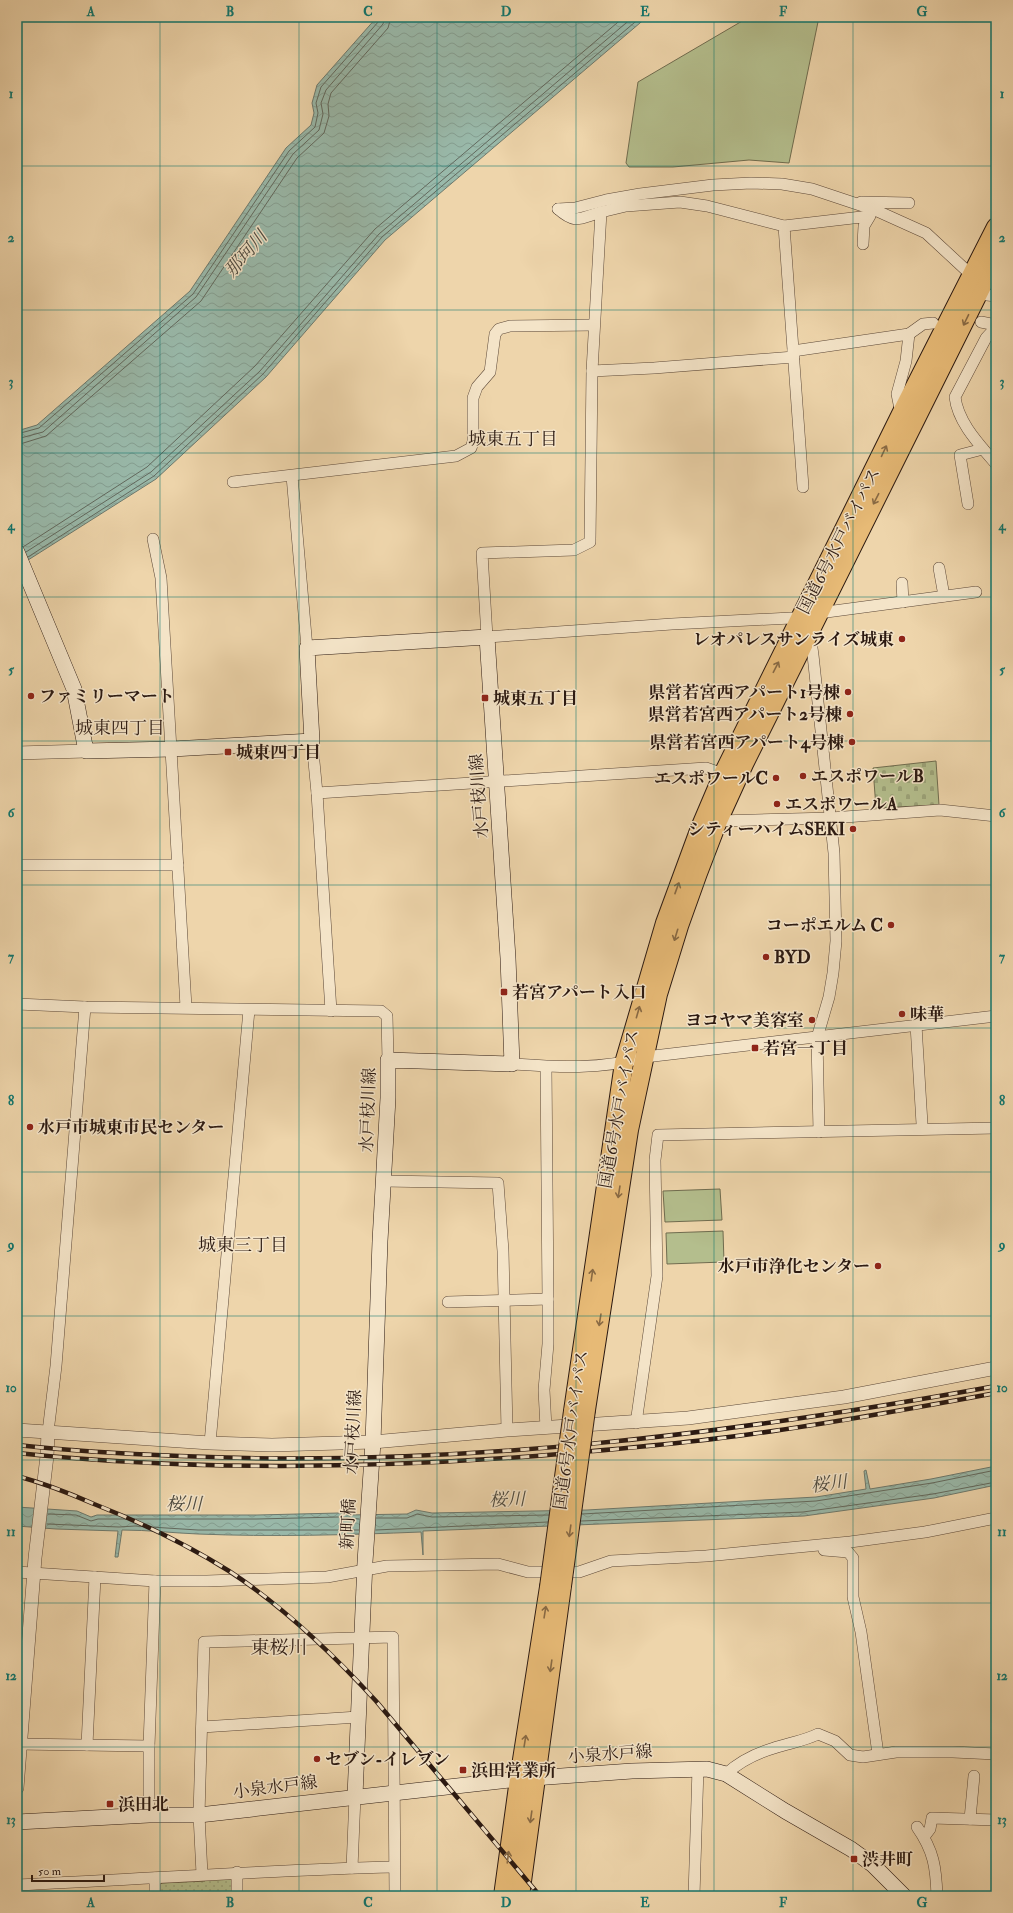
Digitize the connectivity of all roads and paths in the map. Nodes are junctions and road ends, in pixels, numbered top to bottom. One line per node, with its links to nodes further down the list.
1 (857, 203): 2 (street); 3 (street); 4 (street)
2 (908, 203)
3 (601, 212): 5 (street); 12 (street)
4 (873, 213): 5 (street); 7 (street); 9 (street)
5 (784, 226): 15 (street)
6 (996, 228): 8 (highway, 国道6号水戸バイパス)
7 (863, 244)
8 (992, 257): 9 (highway, 国道6号水戸バイパス)
9 (982, 289): 17 (highway, 国道6号水戸バイパス); 31 (highway, 国道6号水戸バイパス, one-way to 31)
10 (981, 322): 13 (street)
11 (933, 323): 14 (street)
12 (594, 325): 16 (street); 20 (street)
13 (996, 326): 18 (street)
14 (909, 334): 15 (street); 17 (street)
15 (794, 354): 16 (street); 22 (street)
16 (592, 371): 32 (street)
17 (901, 414): 31 (highway, 国道6号水戸バイパス, one-way to 17)
18 (983, 449): 19 (street); 23 (street)
19 (995, 459)
20 (292, 476): 21 (street); 34 (street)
21 (233, 482)
22 (803, 487)
23 (968, 504)
24 (153, 539): 36 (street)
25 (17, 552): 37 (main road)
26 (939, 568): 29 (street)
27 (902, 583): 30 (street)
28 (976, 592): 29 (street)
29 (944, 596): 30 (street)
30 (903, 602): 31 (street)
31 (811, 618): 32 (street); 33 (highway, 国道6号水戸バイパス); 39 (highway, 国道6号水戸バイパス, one-way to 31)
32 (488, 637): 34 (main road); 40 (main road, 水戸枝川線)
33 (804, 643): 43 (street); 44 (highway, 国道6号水戸バイパス)
34 (307, 648): 35 (main road)
35 (312, 741): 36 (main road); 41 (street)
36 (172, 749): 37 (main road); 46 (street)
37 (86, 751): 38 (street)
38 (17, 753)
39 (723, 774): 40 (street); 57 (highway, 国道6号水戸バイパス, one-way to 39)
40 (497, 782): 41 (street); 58 (main road, 水戸枝川線)
41 (317, 793): 51 (street)
42 (996, 816): 43 (street)
43 (831, 818): 44 (street); 54 (street)
44 (718, 821): 55 (highway, 国道6号水戸バイパス, one-way to 55)
45 (17, 865): 46 (street)
46 (178, 865): 49 (street)
47 (17, 1004): 48 (street)
48 (85, 1007): 49 (street); 73 (street)
49 (186, 1007): 50 (street)
50 (249, 1010): 51 (street); 75 (street)
51 (331, 1011): 56 (street)
52 (996, 1016): 53 (street)
53 (916, 1025): 54 (street); 60 (street)
54 (817, 1038): 55 (street); 62 (street)
55 (644, 1057): 57 (street); 68 (highway, 国道6号水戸バイパス, one-way to 68)
56 (388, 1060): 58 (main road, 水戸枝川線); 63 (main road, 水戸枝川線)
57 (624, 1063): 59 (street); 68 (highway, 国道6号水戸バイパス, one-way to 57)
58 (512, 1064): 59 (street)
59 (546, 1067): 64 (street)
60 (922, 1124)
61 (996, 1128): 62 (street)
62 (819, 1132): 69 (street)
63 (384, 1181): 65 (street); 74 (main road, 水戸枝川線)
64 (548, 1299): 65 (street); 70 (street)
65 (504, 1300): 66 (street); 72 (street)
66 (448, 1302)
67 (996, 1368): 69 (street)
68 (580, 1410): 84 (highway, 国道6号水戸バイパス, bridge)
69 (636, 1423): 70 (street)
70 (546, 1428): 72 (street)
71 (17, 1430): 73 (street)
72 (507, 1430): 74 (street)
73 (48, 1432): 75 (street); 81 (street)
74 (373, 1442): 75 (street); 76 (main road, 水戸枝川線)
75 (210, 1443)
76 (370, 1489): 79 (main road, 新町橋)
77 (996, 1518): 78 (street)
78 (808, 1546): 79 (street); 91 (street)
79 (365, 1566): 83 (street); 85 (main road)
80 (17, 1572): 81 (street)
81 (34, 1572): 82 (street); 88 (street)
82 (95, 1578): 83 (street); 89 (street)
83 (155, 1581): 90 (street)
84 (556, 1586): 96 (highway, 国道6号水戸バイパス, one-way to 96); 97 (highway, 国道6号水戸バイパス, one-way to 84)
85 (362, 1637): 86 (main road); 87 (street); 99 (street)
86 (358, 1717): 87 (street); 100 (main road)
87 (202, 1727): 102 (street)
88 (18, 1744): 89 (street); 98 (street)
89 (87, 1745): 90 (street)
90 (149, 1746): 101 (street)
91 (878, 1754): 92 (street); 94 (street)
92 (996, 1754)
93 (698, 1768): 94 (main road, 小泉水戸線); 96 (main road, 小泉水戸線); 119 (street)
94 (726, 1774): 120 (main road, 小泉水戸線)
95 (974, 1776): 103 (street)
96 (536, 1778): 97 (main road, 小泉水戸線); 118 (highway, 国道6号水戸バイパス, one-way to 118)
97 (519, 1779): 99 (main road, 小泉水戸線); 117 (highway, 国道6号水戸バイパス, one-way to 97)
98 (17, 1788)
99 (395, 1793): 100 (main road, 小泉水戸線); 108 (street)
100 (355, 1796): 102 (main road, 小泉水戸線); 109 (street)
101 (149, 1815): 102 (main road, 小泉水戸線); 105 (main road, 小泉水戸線)
102 (199, 1815): 111 (street)
103 (970, 1819): 104 (street); 107 (street)
104 (996, 1820)
105 (17, 1822)
106 (917, 1827): 107 (street)
107 (924, 1837): 121 (street)
108 (394, 1867): 109 (street); 116 (street)
109 (352, 1868): 110 (street)
110 (237, 1872): 111 (street); 115 (street)
111 (202, 1874): 112 (street)
112 (155, 1878): 113 (street); 114 (street)
113 (17, 1885)
114 (155, 1896)
115 (237, 1896)
116 (395, 1896)
117 (503, 1896)
118 (520, 1896)
119 (694, 1896)
120 (904, 1896)
121 (937, 1896)

